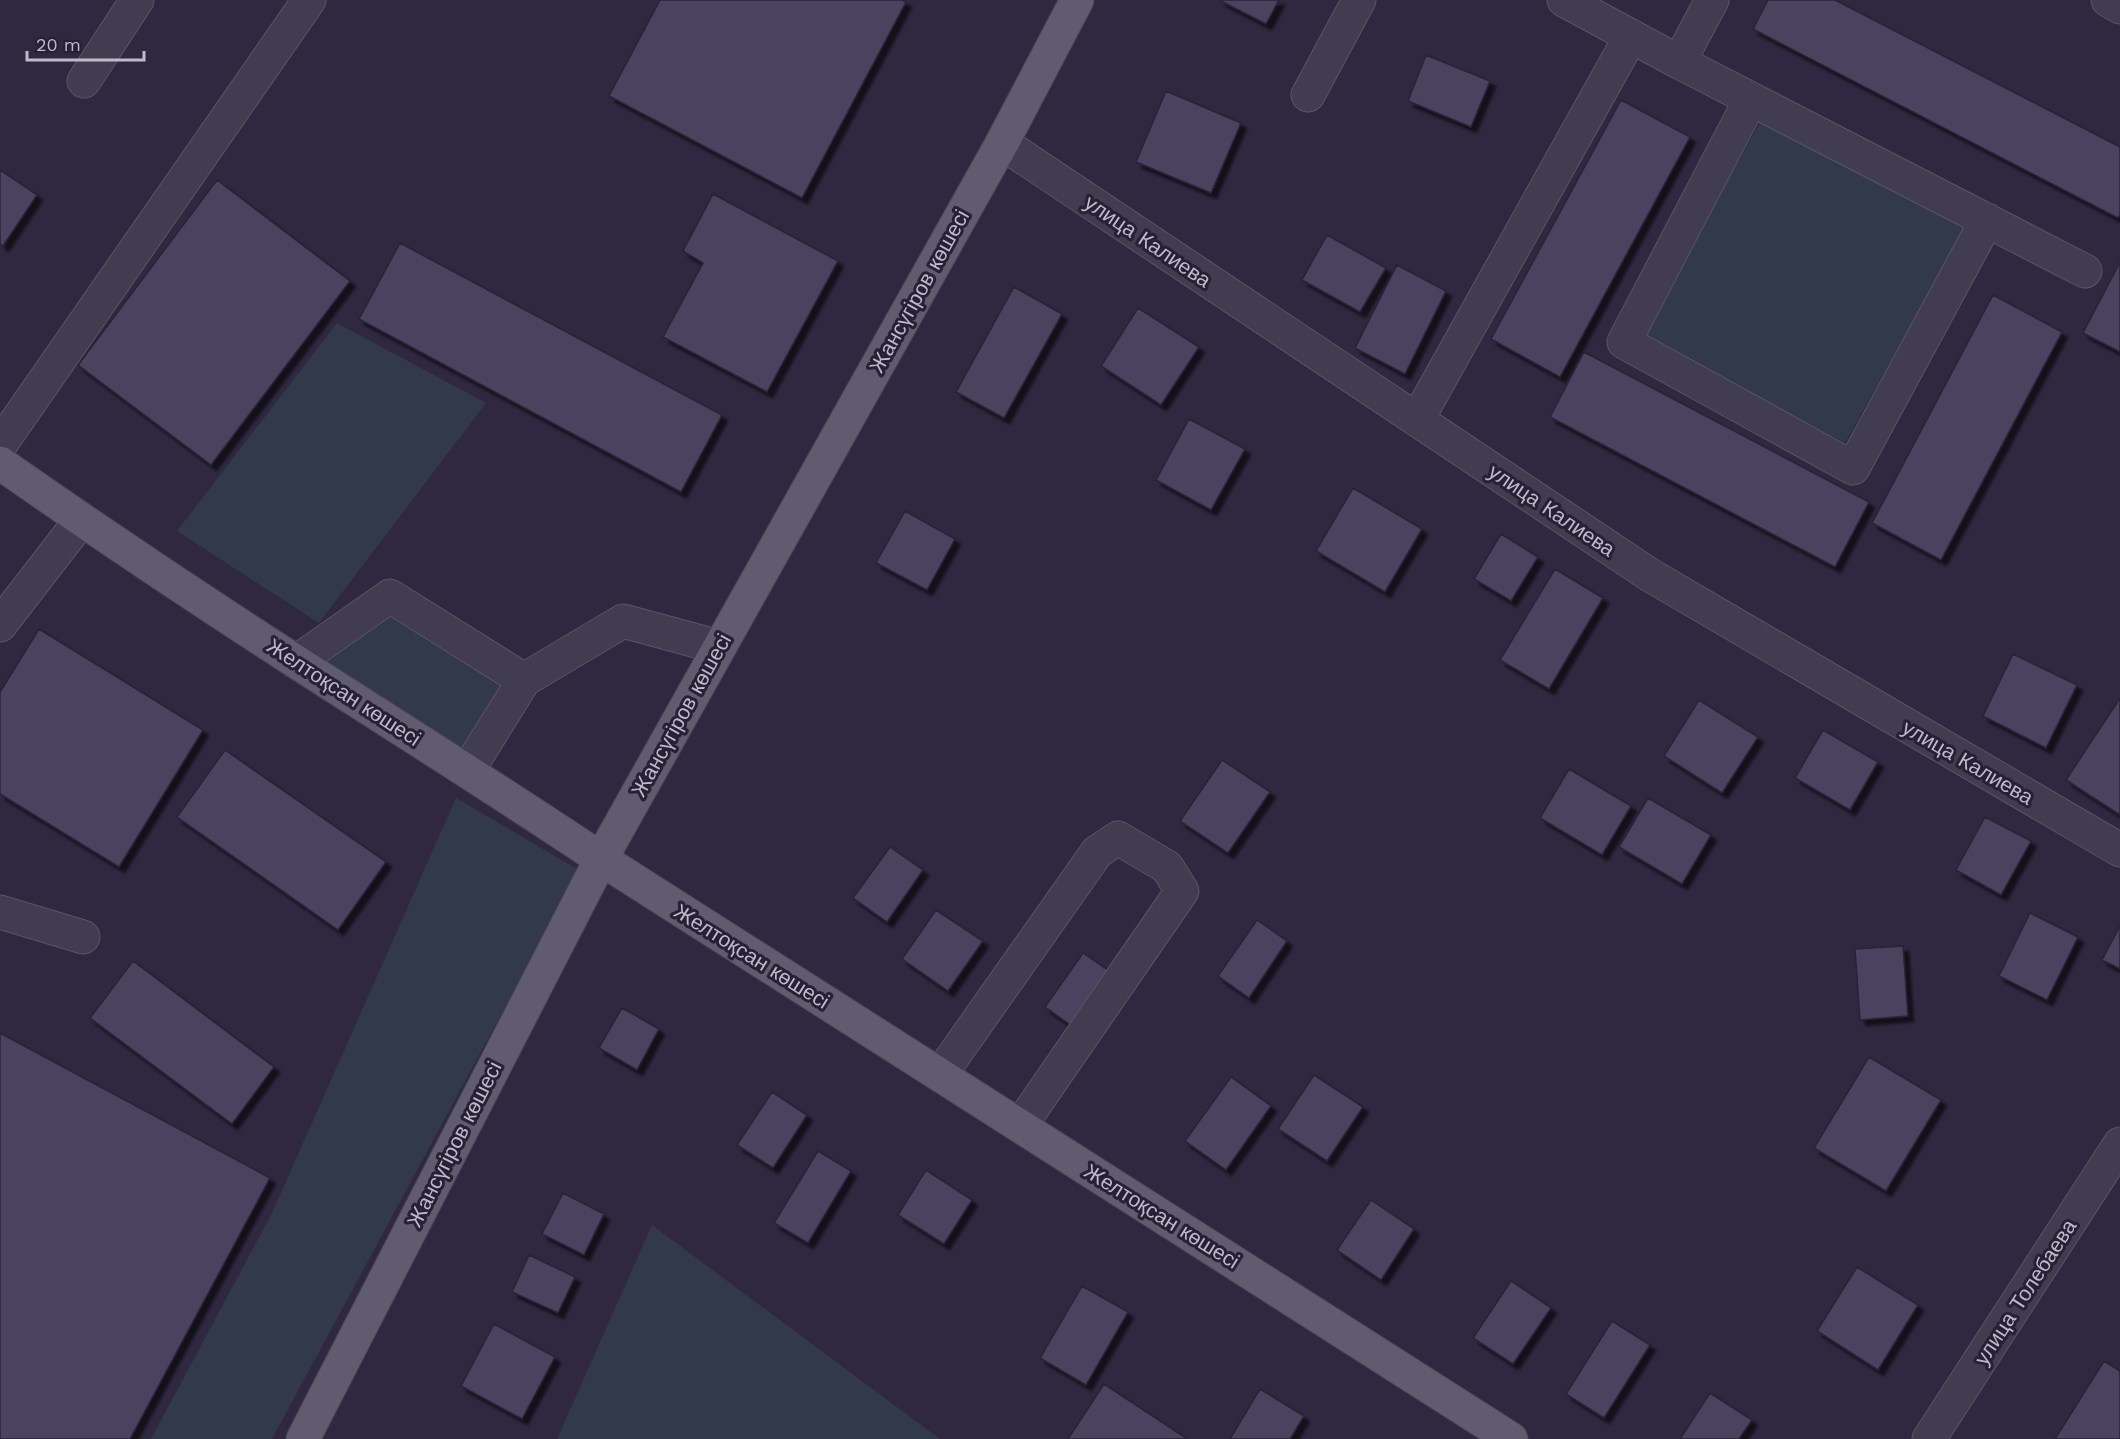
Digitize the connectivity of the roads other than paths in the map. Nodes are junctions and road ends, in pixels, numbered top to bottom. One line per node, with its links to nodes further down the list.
1 (137, 0): 11 (street)
2 (309, 0): 18 (street)
3 (1077, 0): 14 (main road, Жансүгіров көшесі)
4 (1359, 0): 12 (street)
5 (1564, 0): 9 (street)
6 (1712, 0): 10 (street)
7 (2108, 0): 8 (street)
8 (2120, 7)
9 (1631, 36): 10 (street); 17 (street)
10 (1679, 62): 13 (street)
11 (84, 81)
12 (1308, 95)
13 (1751, 99): 15 (street); 15 (street)
14 (1002, 143): 17 (street, улица Калиева); 22 (main road, Жансүгіров көшесі)
15 (1987, 220): 16 (street)
16 (2085, 271)
17 (1417, 420): 26 (street, улица Калиева)
18 (0, 445)
19 (0, 463): 20 (main road, Желтоқсан көшесі)
20 (81, 520): 21 (street); 23 (main road, Желтоқсан көшесі)
21 (0, 625)
22 (719, 647): 24 (street); 27 (main road, Жансүгіров көшесі)
23 (296, 662): 24 (street); 25 (main road, Желтоқсан көшесі)
24 (524, 680): 25 (street)
25 (468, 770): 27 (main road, Желтоқсан көшесі)
26 (2120, 850)
27 (601, 859): 30 (main road, Желтоқсан көшесі); 33 (main road, Жансүгіров көшесі)
28 (0, 912): 29 (street)
29 (83, 937)
30 (940, 1075): 31 (main road, Желтоқсан көшесі); 31 (street)
31 (1020, 1126): 34 (main road, Желтоқсан көшесі)
32 (2120, 1144): 35 (street, улица Толебаева)
33 (303, 1439)
34 (1510, 1439)
35 (1929, 1439)

